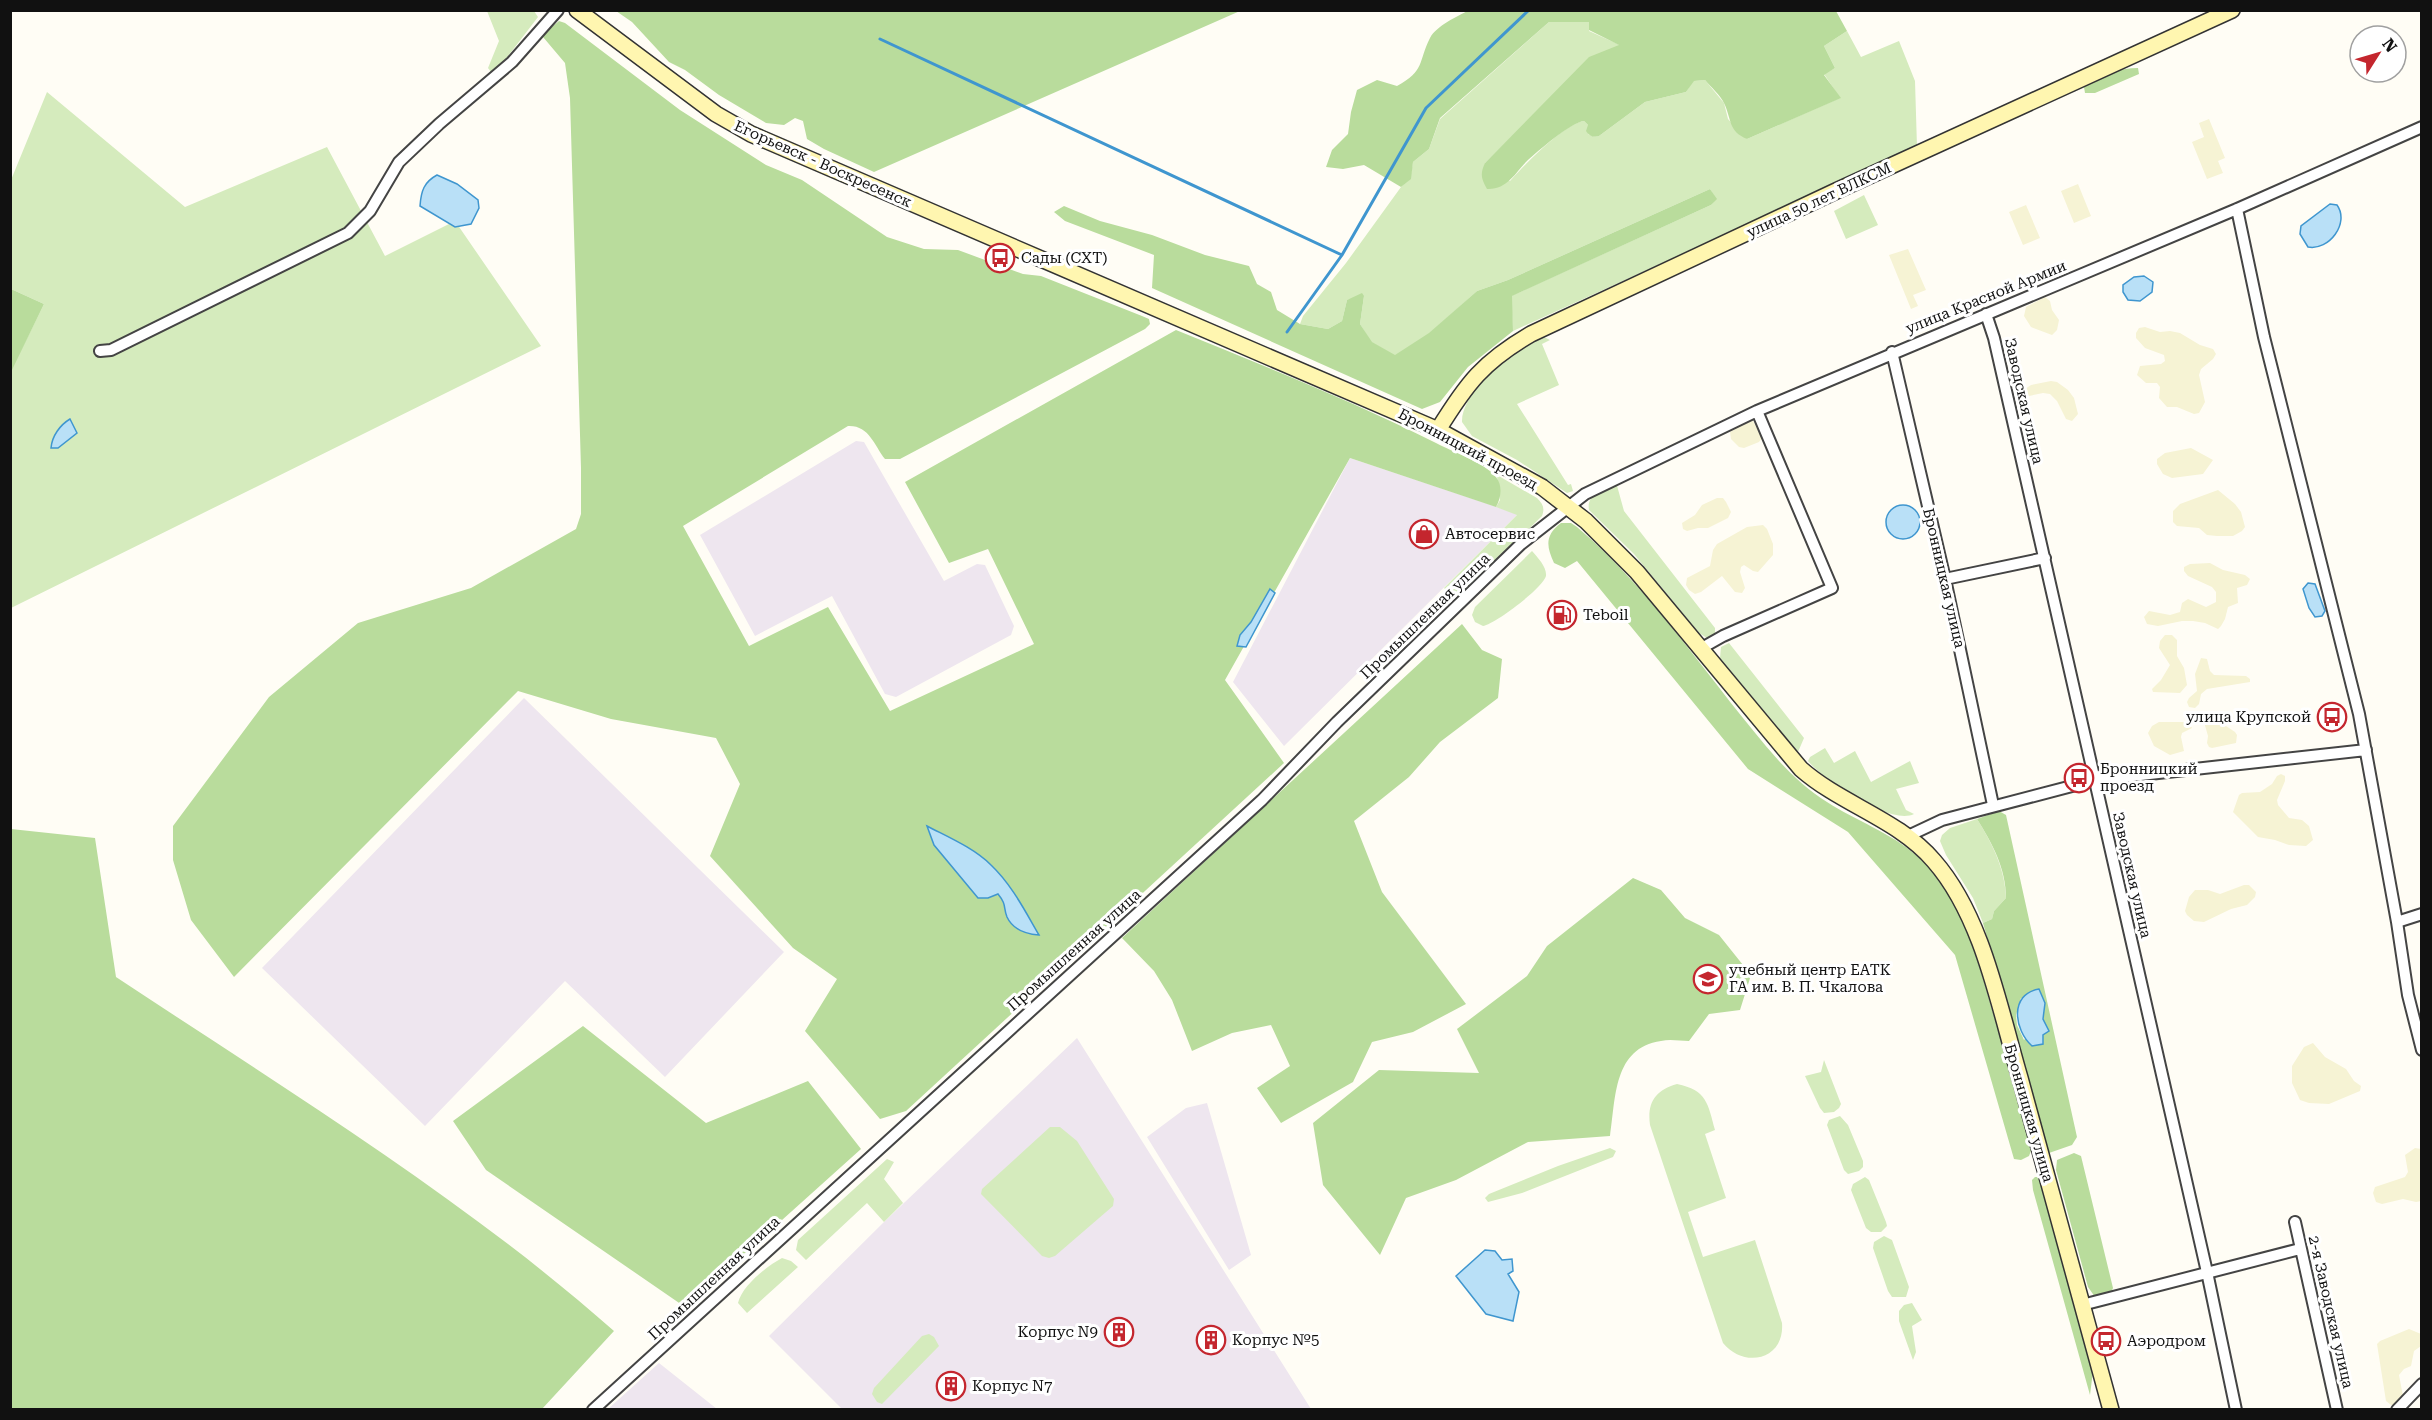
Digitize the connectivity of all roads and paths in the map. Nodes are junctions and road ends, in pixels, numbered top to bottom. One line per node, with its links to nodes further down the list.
1 (558, 10): 8 (street)
2 (577, 10): 6 (main road, Егорьевск - Воскресенск)
3 (2232, 10): 11 (main road, улица 50 лет ВЛКСМ)
4 (2421, 127): 5 (street, улица Красной Армии)
5 (2237, 209): 7 (street, улица Красной Армии); 16 (street)
6 (1025, 253): 11 (main road, Бронницкий проезд)
7 (1986, 314): 9 (street, улица Красной Армии); 13 (street, Заводская улица)
8 (100, 351)
9 (1892, 352): 10 (street, улица Красной Армии); 14 (street, Бронницкая улица)
10 (1757, 411): 12 (street, улица Красной Армии); 15 (street)
11 (1438, 430): 12 (main road, Бронницкий проезд)
12 (1568, 507): 15 (main road, Бронницкий проезд); 28 (street, Промышленная улица)
13 (2045, 558): 14 (street); 17 (street, Заводская улица)
14 (1945, 579): 18 (street, Бронницкая улица)
15 (1700, 649): 19 (main road, Бронницкий проезд)
16 (2366, 750): 17 (street); 21 (street)
17 (2095, 780): 18 (street); 25 (street, Заводская улица)
18 (1994, 805): 19 (street)
19 (1908, 836): 26 (main road, Бронницкая улица)
20 (2421, 914): 21 (street)
21 (2397, 922): 22 (street)
22 (2421, 1050)
23 (2295, 1222): 24 (street, 2-я Заводская улица)
24 (2300, 1250): 25 (street); 31 (street, 2-я Заводская улица)
25 (2207, 1272): 26 (street); 30 (street, Заводская улица)
26 (2082, 1305): 29 (main road, Бронницкая улица)
27 (2421, 1384): 32 (street)
28 (593, 1410)
29 (2111, 1410)
30 (2236, 1410)
31 (2337, 1410)
32 (2397, 1410)

